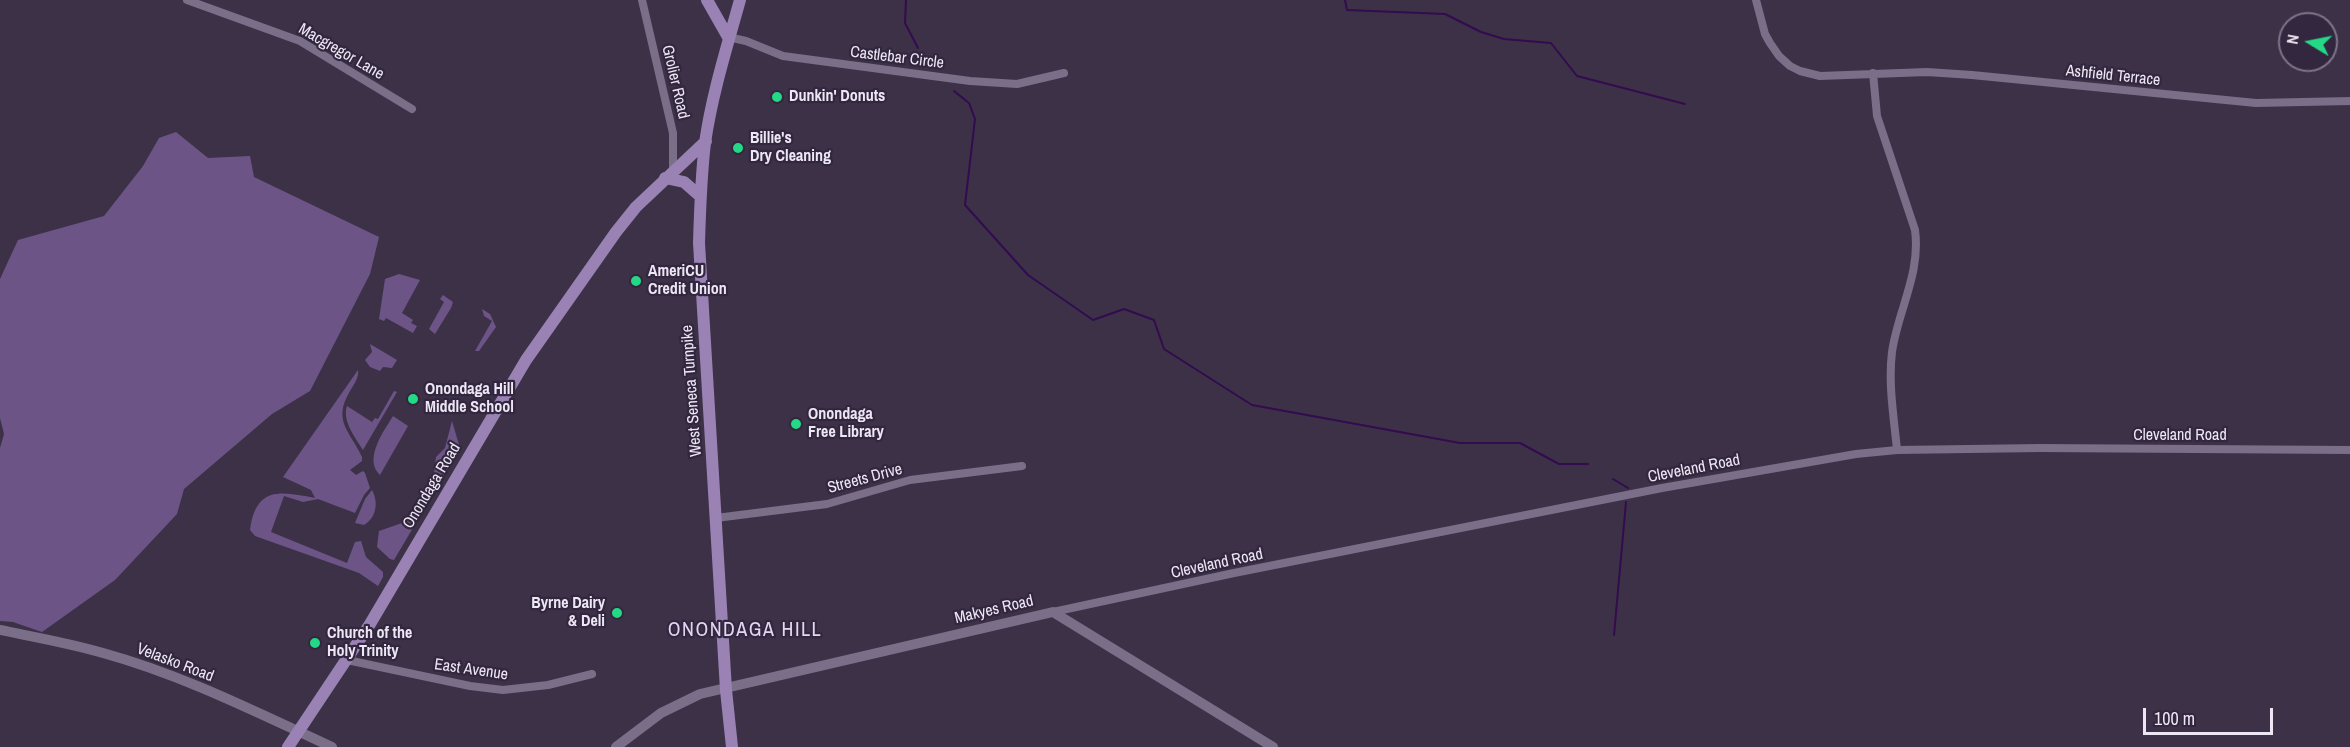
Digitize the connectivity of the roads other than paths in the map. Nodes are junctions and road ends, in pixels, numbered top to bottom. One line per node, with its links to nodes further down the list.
1 (187, 0): 10 (street, Macgregor Lane)
2 (642, 0): 12 (street, Grolier Road)
3 (707, 0): 6 (main road)
4 (740, 0): 6 (main road, West Seneca Turnpike)
5 (1756, 0): 8 (street, Ashfield Terrace)
6 (728, 37): 7 (street, Castlebar Circle); 11 (main road, West Seneca Turnpike)
7 (1064, 73)
8 (1873, 74): 9 (street, Ashfield Terrace); 14 (street)
9 (2350, 101)
10 (412, 110)
11 (706, 141): 12 (main road, Onondaga Road); 13 (main road, West Seneca Turnpike)
12 (669, 175): 13 (main road); 20 (main road, Onondaga Road)
13 (700, 196): 17 (main road, West Seneca Turnpike)
14 (1896, 450): 15 (street, Cleveland Road); 18 (street, Cleveland Road)
15 (2350, 450)
16 (1022, 466): 17 (street, Streets Drive)
17 (716, 518): 22 (main road, West Seneca Turnpike)
18 (1053, 612): 22 (street, Makyes Road); 28 (street, Makyes Road)
19 (0, 630): 23 (street, Velasko Road)
20 (347, 660): 21 (street, East Avenue); 23 (main road, Onondaga Road)
21 (592, 674)
22 (726, 690): 26 (street); 27 (main road, West Seneca Turnpike)
23 (299, 730): 24 (main road, Onondaga Road); 25 (street, Velasko Road)
24 (288, 747)
25 (332, 747)
26 (616, 747)
27 (732, 747)
28 (1273, 747)

